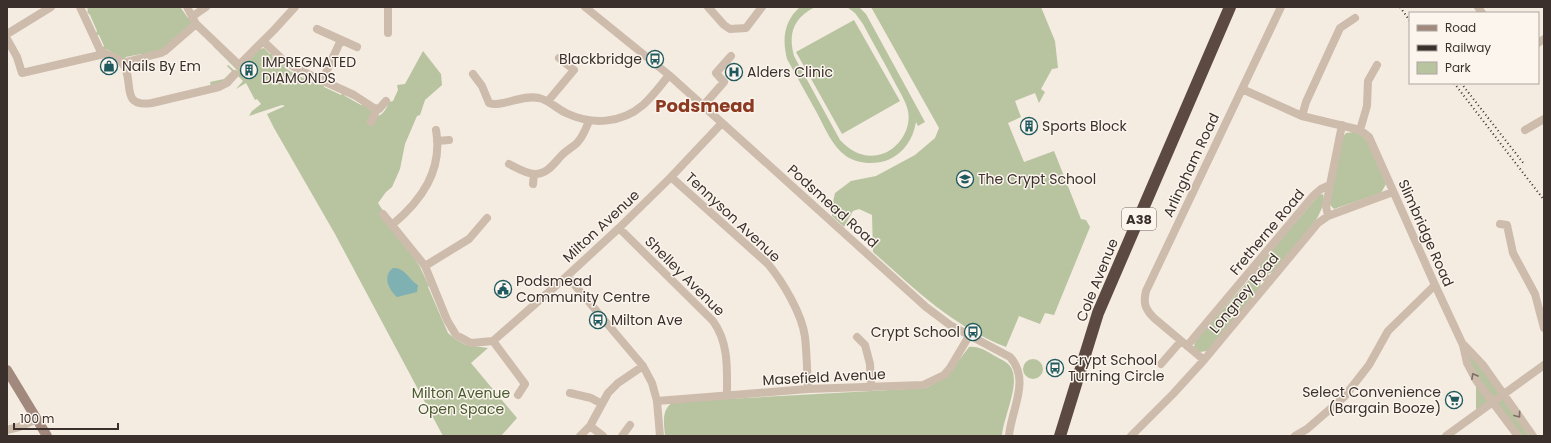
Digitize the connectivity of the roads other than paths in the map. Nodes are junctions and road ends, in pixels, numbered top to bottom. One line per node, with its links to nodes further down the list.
1 (51, 7): 16 (street)
2 (80, 7): 21 (street)
3 (187, 7): 13 (street)
4 (206, 7): 13 (street)
5 (294, 7): 19 (street)
6 (388, 7): 15 (street)
7 (585, 7): 28 (street, Podsmead Road)
8 (708, 7): 9 (street)
9 (762, 7)
10 (1230, 7): 93 (highway, Cole Avenue / A38)
11 (1281, 7): 30 (street, Arlingham Road)
12 (1355, 18): 35 (street)
13 (195, 20): 19 (street); 24 (street)
14 (317, 29): 18 (street)
15 (388, 33)
16 (7, 34)
17 (7, 40): 21 (street)
18 (341, 40): 20 (street); 29 (street)
19 (263, 41): 29 (street)
20 (357, 47)
21 (104, 54): 24 (street)
22 (731, 56): 33 (street)
23 (559, 58): 32 (street)
24 (122, 63): 26 (street)
25 (1377, 65): 43 (street)
26 (235, 74)
27 (473, 74): 32 (street)
28 (670, 75): 33 (street, Podsmead Road); 37 (street)
29 (322, 81): 34 (street)
30 (1242, 89): 35 (street); 67 (street, Arlingham Road)
31 (386, 101): 34 (street)
32 (548, 101): 37 (street)
33 (703, 106): 39 (street, Podsmead Road)
34 (377, 110): 38 (street)
35 (1302, 116): 40 (street)
36 (1544, 119): 42 (street)
37 (589, 121): 47 (street)
38 (371, 122)
39 (722, 123): 48 (street, Milton Avenue); 64 (street, Podsmead Road)
40 (1342, 125): 43 (street); 50 (street)
41 (436, 130): 45 (street)
42 (1525, 130)
43 (1362, 131): 51 (street, Slimbridge Road)
44 (449, 140): 45 (street)
45 (437, 141): 56 (street)
46 (509, 164): 47 (street)
47 (534, 174): 49 (street)
48 (671, 177): 57 (street, Milton Avenue); 75 (street, Tennyson Avenue)
49 (532, 184)
50 (1330, 185): 53 (street); 59 (street, Fretherne Road)
51 (1393, 192): 53 (street, Longney Road); 62 (street, Slimbridge Road)
52 (383, 214): 56 (street)
53 (1328, 216): 61 (street, Longney Road)
54 (487, 218): 58 (street)
55 (1506, 224): 63 (street)
56 (392, 225): 58 (street)
57 (619, 228): 60 (street, Milton Avenue); 78 (street, Shelley Avenue)
58 (425, 266): 66 (street)
59 (1253, 268): 61 (street); 67 (street, Fretherne Road)
60 (567, 276): 66 (street, Milton Avenue); 72 (street)
61 (1270, 281): 69 (street, Longney Road)
62 (1435, 285): 68 (street, Slimbridge Road); 95 (street)
63 (1544, 328)
64 (969, 336): 74 (street, Masefield Avenue); 92 (street, Podsmead Road)
65 (857, 337): 74 (street)
66 (492, 341): 77 (street)
67 (1184, 344): 69 (street, Arlingham Road); 70 (street, Fretherne Road)
68 (1463, 345): 79 (street, Slimbridge Road); 81 (street, Slimbridge Road, one-way to 68)
69 (1204, 360): 94 (street, Longney Road)
70 (1161, 364)
71 (1544, 365): 79 (street)
72 (643, 366): 80 (street); 82 (street)
73 (7, 370): 83 (street)
74 (871, 387): 75 (street, Masefield Avenue)
75 (808, 390): 78 (street, Masefield Avenue)
76 (570, 393): 82 (street)
77 (518, 395)
78 (726, 395): 80 (street, Masefield Avenue)
79 (1503, 395): 81 (street); 98 (street, Slimbridge Road, one-way to 98)
80 (657, 401): 91 (street)
81 (1493, 402): 96 (street); 97 (street, Slimbridge Road)
82 (602, 404): 85 (street)
83 (37, 419): 86 (street); 87 (street)
84 (630, 425): 90 (street)
85 (590, 426): 88 (street); 89 (street)
86 (7, 430)
87 (47, 436)
88 (580, 436)
89 (603, 436)
90 (622, 436)
91 (660, 436)
92 (1009, 436)
93 (1060, 436)
94 (1130, 436)
95 (1295, 436)
96 (1446, 436)
97 (1518, 436)
98 (1533, 436)

